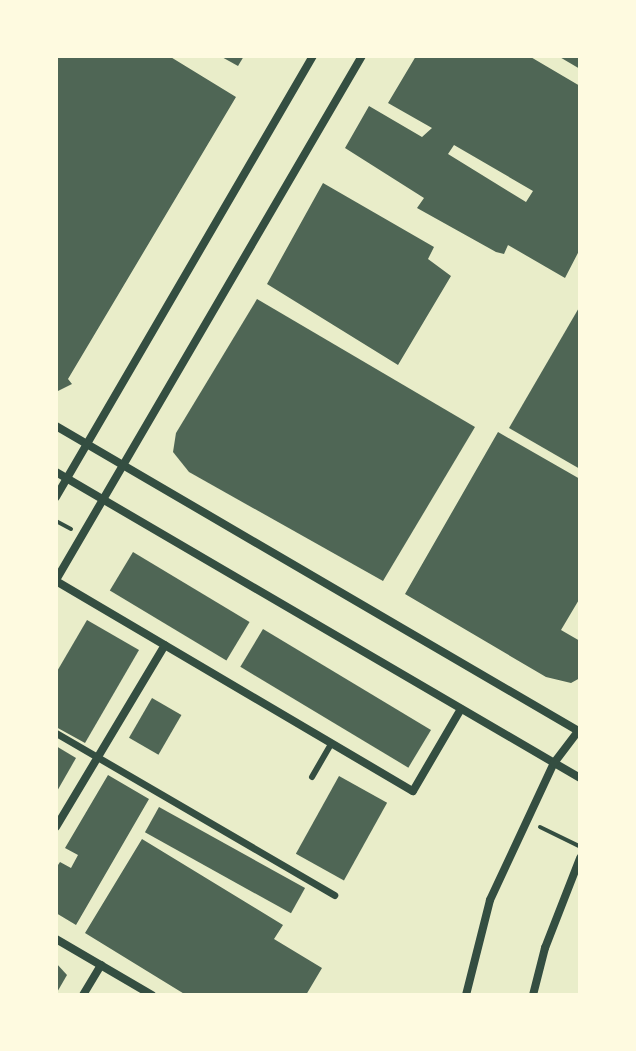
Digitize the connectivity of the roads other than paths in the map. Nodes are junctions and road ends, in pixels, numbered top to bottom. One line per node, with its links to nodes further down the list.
1 (313, 56): 4 (street)
2 (362, 56): 5 (street)
3 (56, 426): 4 (street)
4 (87, 444): 5 (street); 7 (street)
5 (123, 465): 9 (street); 13 (street)
6 (56, 472): 7 (street)
7 (67, 479): 8 (street); 9 (street)
8 (56, 497)
9 (103, 500): 10 (street); 12 (street)
10 (56, 581): 11 (street)
11 (165, 645): 15 (street); 16 (street)
12 (461, 709): 15 (street); 17 (street)
13 (579, 731): 17 (street)
14 (56, 733): 16 (street)
15 (332, 743): 18 (lane)
16 (98, 757): 20 (street); 22 (street)
17 (554, 763): 19 (street); 27 (street)
18 (312, 777)
19 (580, 778)
20 (56, 827)
21 (580, 858): 28 (street)
22 (334, 895)
23 (56, 939): 24 (street)
24 (101, 965): 25 (street); 26 (street)
25 (83, 995)
26 (152, 995)
27 (466, 995)
28 (533, 995)

